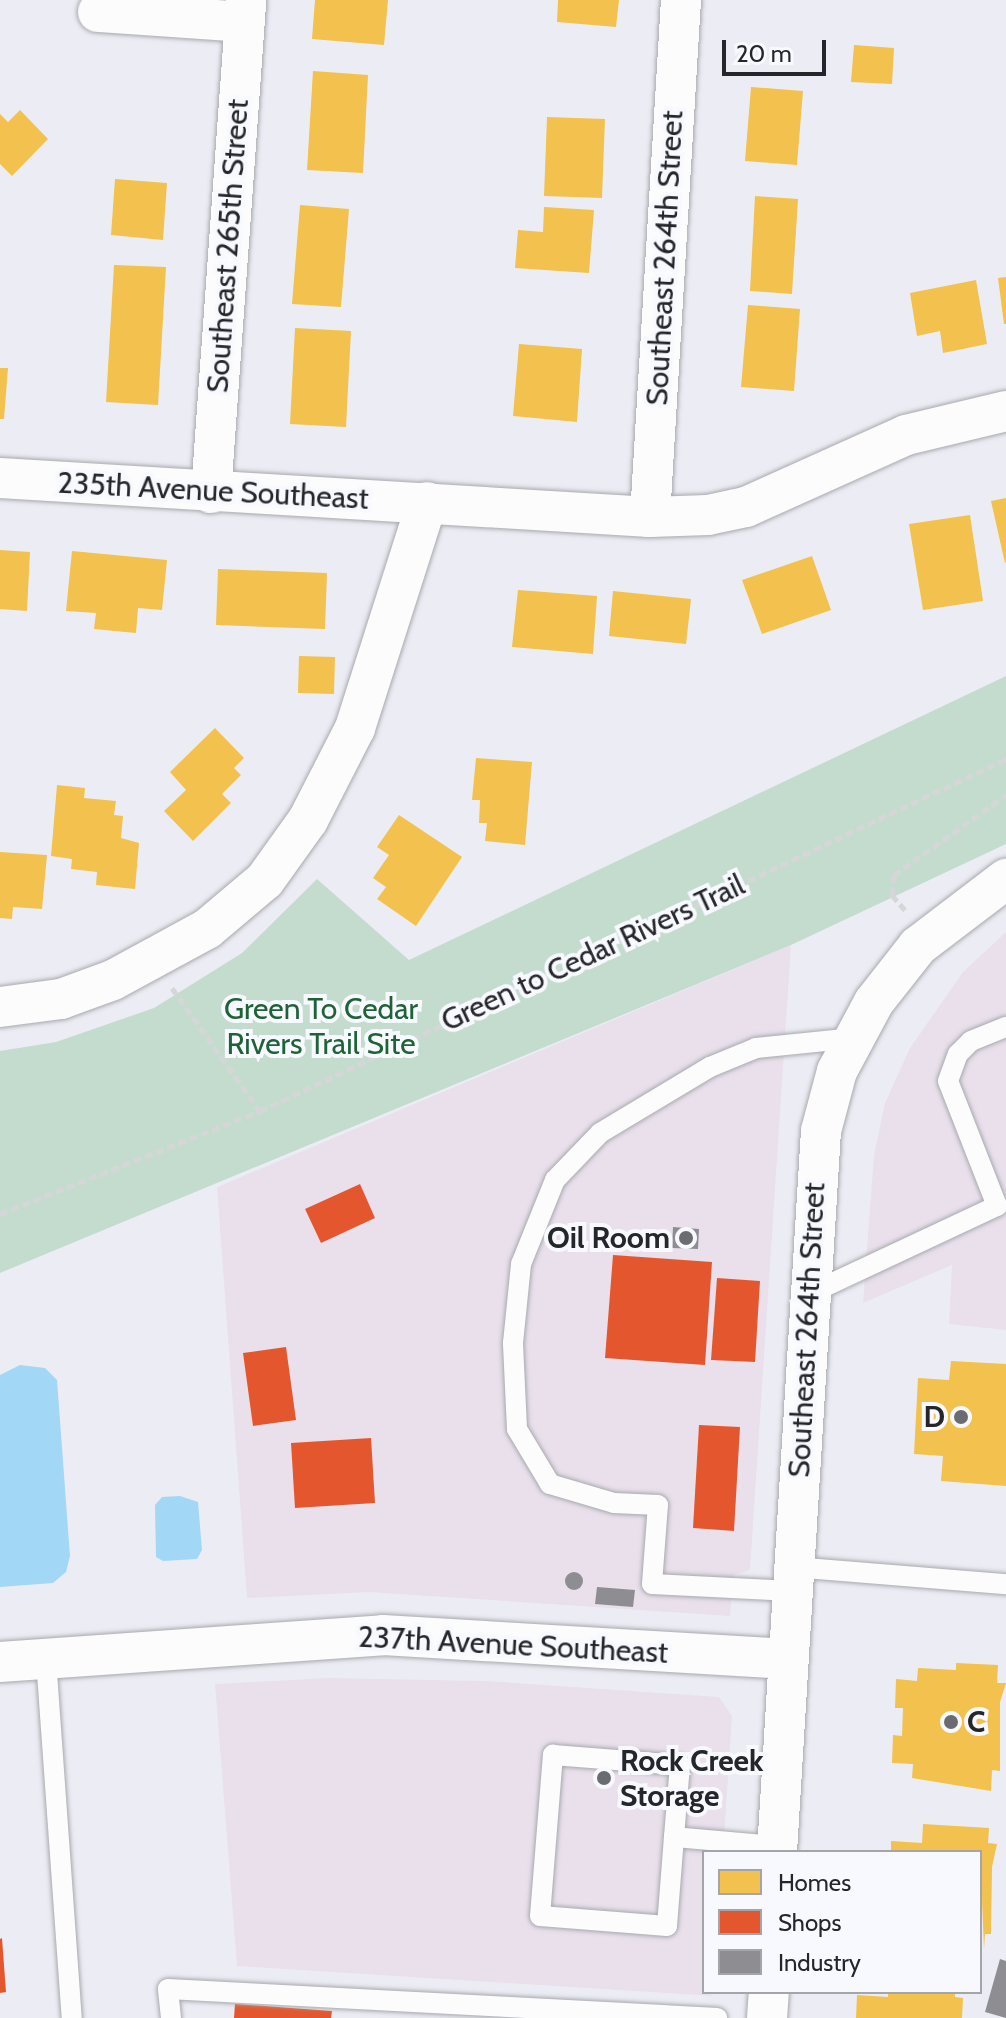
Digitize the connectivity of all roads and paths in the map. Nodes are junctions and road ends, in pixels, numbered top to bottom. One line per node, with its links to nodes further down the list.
1 (681, 0): 8 (street, Southeast 264th Street)
2 (245, 11): 3 (street); 6 (street, Southeast 265th Street)
3 (98, 12)
4 (1006, 411): 8 (street, 235th Avenue Southeast)
5 (0, 478): 6 (street, 235th Avenue Southeast)
6 (211, 493): 7 (street, 235th Avenue Southeast)
7 (427, 502): 8 (street, 235th Avenue Southeast); 13 (street)
8 (650, 517)
9 (1006, 759): 17 (path, Green to Cedar Rivers Trail)
10 (1006, 795): 12 (path)
11 (1006, 879): 12 (street, Southeast 264th Street)
12 (928, 937): 16 (street, Southeast 264th Street)
13 (153, 961): 14 (street); 17 (path)
14 (0, 1007)
15 (1006, 1027): 18 (lane)
16 (854, 1038): 20 (street, Southeast 264th Street); 21 (lane)
17 (260, 1111): 19 (path, Green to Cedar Rivers Trail)
18 (1002, 1209): 20 (lane)
19 (0, 1214)
20 (809, 1294): 21 (street, Southeast 264th Street)
21 (792, 1579): 22 (lane); 24 (street, Southeast 264th Street)
22 (1006, 1584)
23 (46, 1659): 24 (street, 237th Avenue Southeast); 25 (street, 237th Avenue Southeast); 31 (lane)
24 (788, 1659): 27 (street, Southeast 264th Street)
25 (0, 1662)
26 (674, 1837): 26 (lane); 27 (lane)
27 (777, 1849)
28 (769, 1994): 34 (street)
29 (362, 2009): 30 (lane); 32 (lane)
30 (591, 2015): 33 (lane)
31 (72, 2018)
32 (171, 2018)
33 (717, 2018)
34 (767, 2018)

